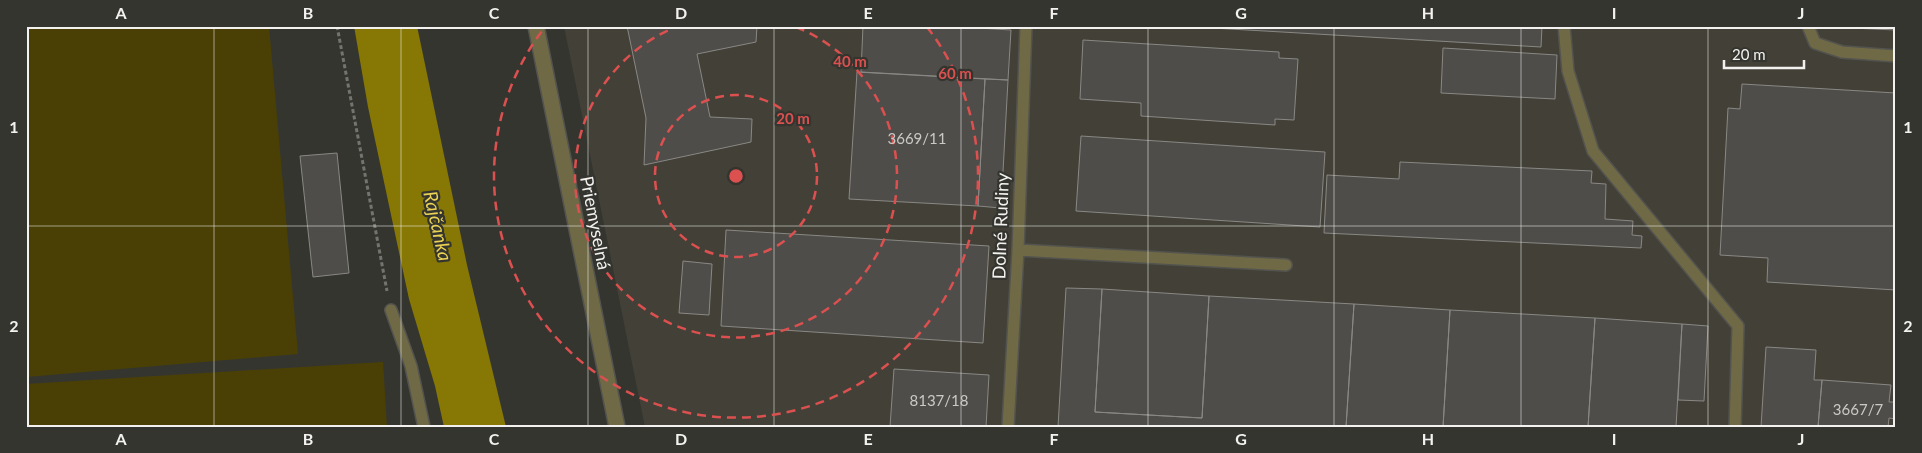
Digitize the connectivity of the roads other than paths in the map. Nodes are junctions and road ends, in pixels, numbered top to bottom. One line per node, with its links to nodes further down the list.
1 (536, 26): 10 (street, Priemyselná)
2 (1026, 26): 6 (lane, Dolné Rudiny)
3 (1564, 26): 12 (lane)
4 (1808, 26): 5 (lane)
5 (1896, 56)
6 (1018, 250): 7 (lane); 11 (lane, Dolné Rudiny)
7 (1286, 265)
8 (391, 310): 9 (lane)
9 (424, 427)
10 (617, 427)
11 (1008, 427)
12 (1735, 427)

